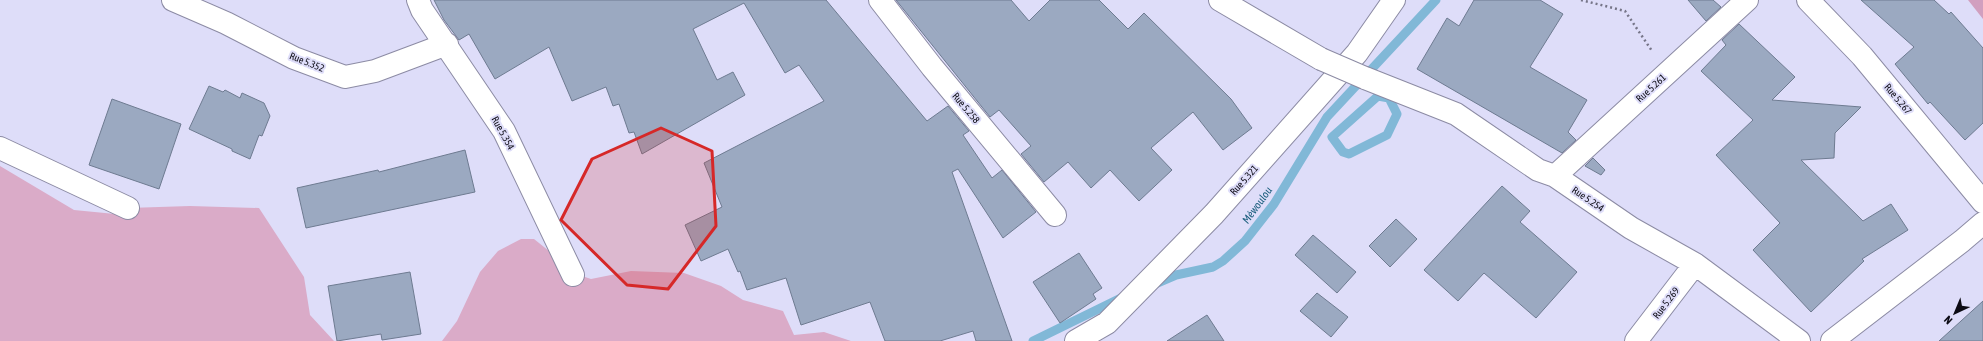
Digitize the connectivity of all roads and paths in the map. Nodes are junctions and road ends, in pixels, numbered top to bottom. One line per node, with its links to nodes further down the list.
1 (173, 0): 9 (street, Rue 5.352)
2 (418, 0): 9 (street, Rue 5.354)
3 (880, 0): 15 (street, Rue 5.258)
4 (1220, 0): 12 (street, Rue 5.254, bridge)
5 (1394, 0): 19 (street, Rue 5.321)
6 (1581, 0): 10 (path)
7 (1747, 0): 10 (street, Rue 5.261)
8 (1808, 0): 13 (street, Rue 5.267)
9 (447, 44): 18 (street, Rue 5.354)
10 (1667, 73): 12 (street, Rue 5.261)
11 (0, 148): 14 (street)
12 (1555, 176): 17 (street, Rue 5.254)
13 (1983, 202)
14 (128, 208)
15 (1055, 215)
16 (1983, 222): 22 (street)
17 (1695, 264): 20 (street, Rue 5.269); 21 (street, Rue 5.254)
18 (573, 275)
19 (1076, 341)
20 (1636, 341)
21 (1799, 341)
22 (1832, 341)

